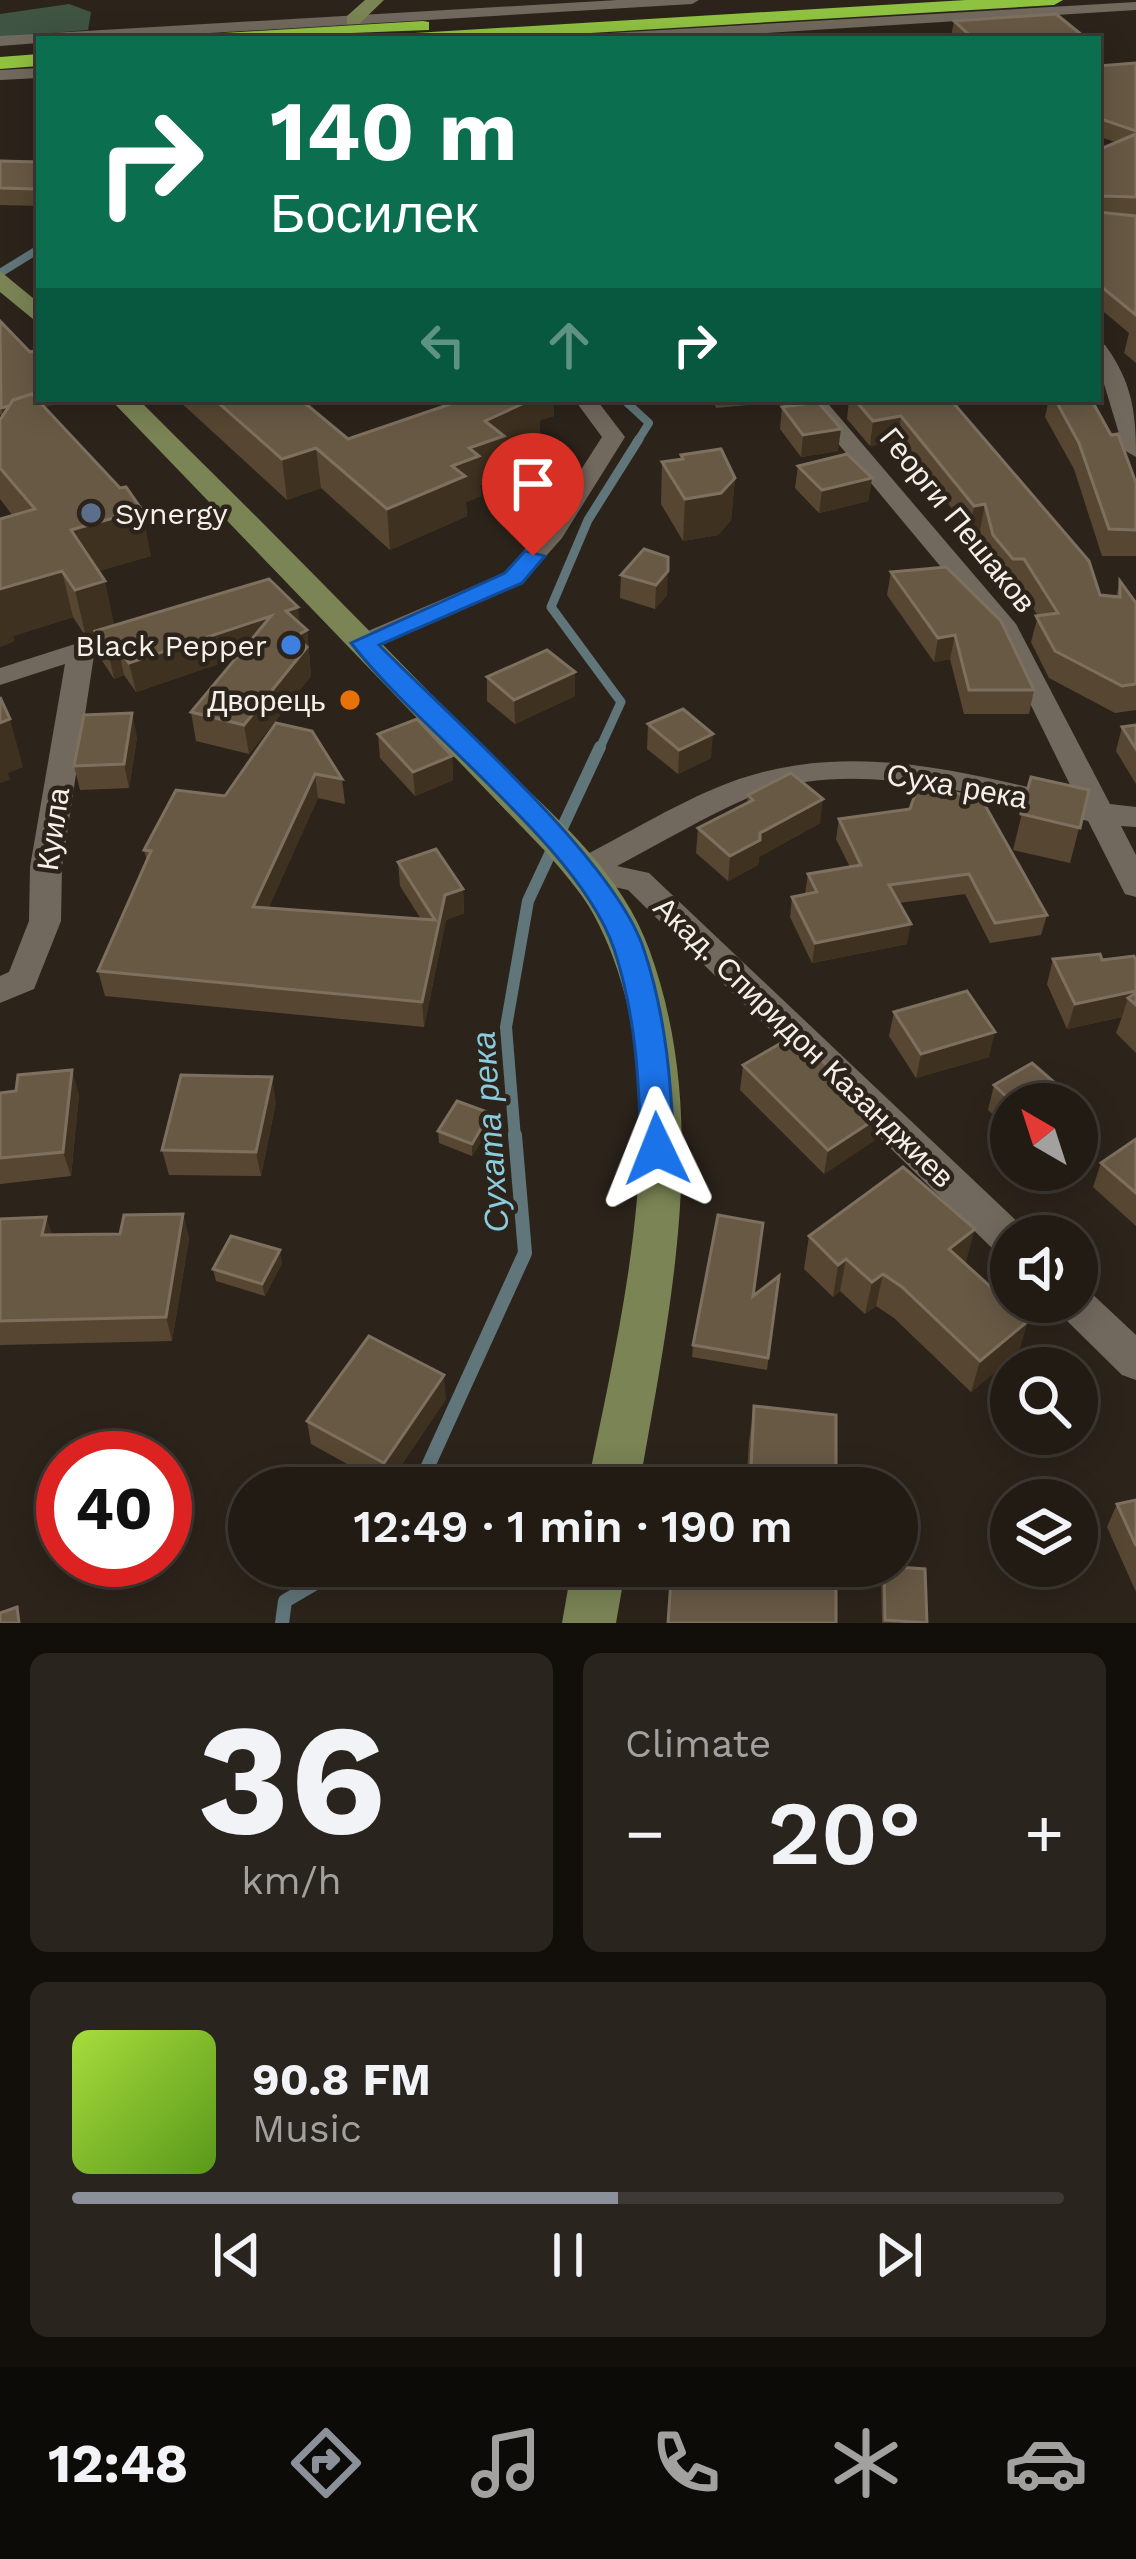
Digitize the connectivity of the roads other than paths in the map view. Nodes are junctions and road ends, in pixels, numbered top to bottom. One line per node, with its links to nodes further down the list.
1 (375, 0): 10 (street)
2 (692, 0): 10 (street)
3 (786, 0): 8 (highway)
4 (846, 0): 8 (highway)
5 (1054, 0): 8 (highway)
6 (1090, 0): 9 (highway)
7 (1136, 6): 9 (street)
8 (738, 13): 9 (highway); 12 (highway); 13 (highway)
9 (963, 16): 14 (street)
10 (353, 20): 11 (street)
11 (84, 36)
12 (268, 36)
13 (437, 36)
14 (640, 36)
15 (36, 39): 16 (street)
16 (0, 41)
17 (36, 49): 18 (highway)
18 (0, 51)
19 (36, 60): 20 (highway)
20 (0, 63)
21 (36, 73): 22 (street)
22 (0, 75)
23 (2, 280): 24 (street)
24 (36, 313)
25 (1101, 353): 29 (street)
26 (125, 402): 31 (street)
27 (587, 402): 31 (street)
28 (815, 402): 34 (street, Георги Пешаков)
29 (1136, 450)
30 (127, 636): 32 (street)
31 (364, 643): 36 (street)
32 (81, 650): 33 (street); 38 (street, Куила)
33 (0, 676)
34 (1095, 813): 35 (street, Суха река); 36 (street, Суха река); 37 (street, Георги Пешаков)
35 (1136, 818)
36 (583, 870): 39 (street, Акад. Спиридон Казанджиев); 42 (street)
37 (1136, 886)
38 (0, 991)
39 (990, 1221)
40 (1096, 1323): 41 (street)
41 (1136, 1362)
42 (617, 1467)
43 (595, 1587): 44 (street)
44 (589, 1623)

